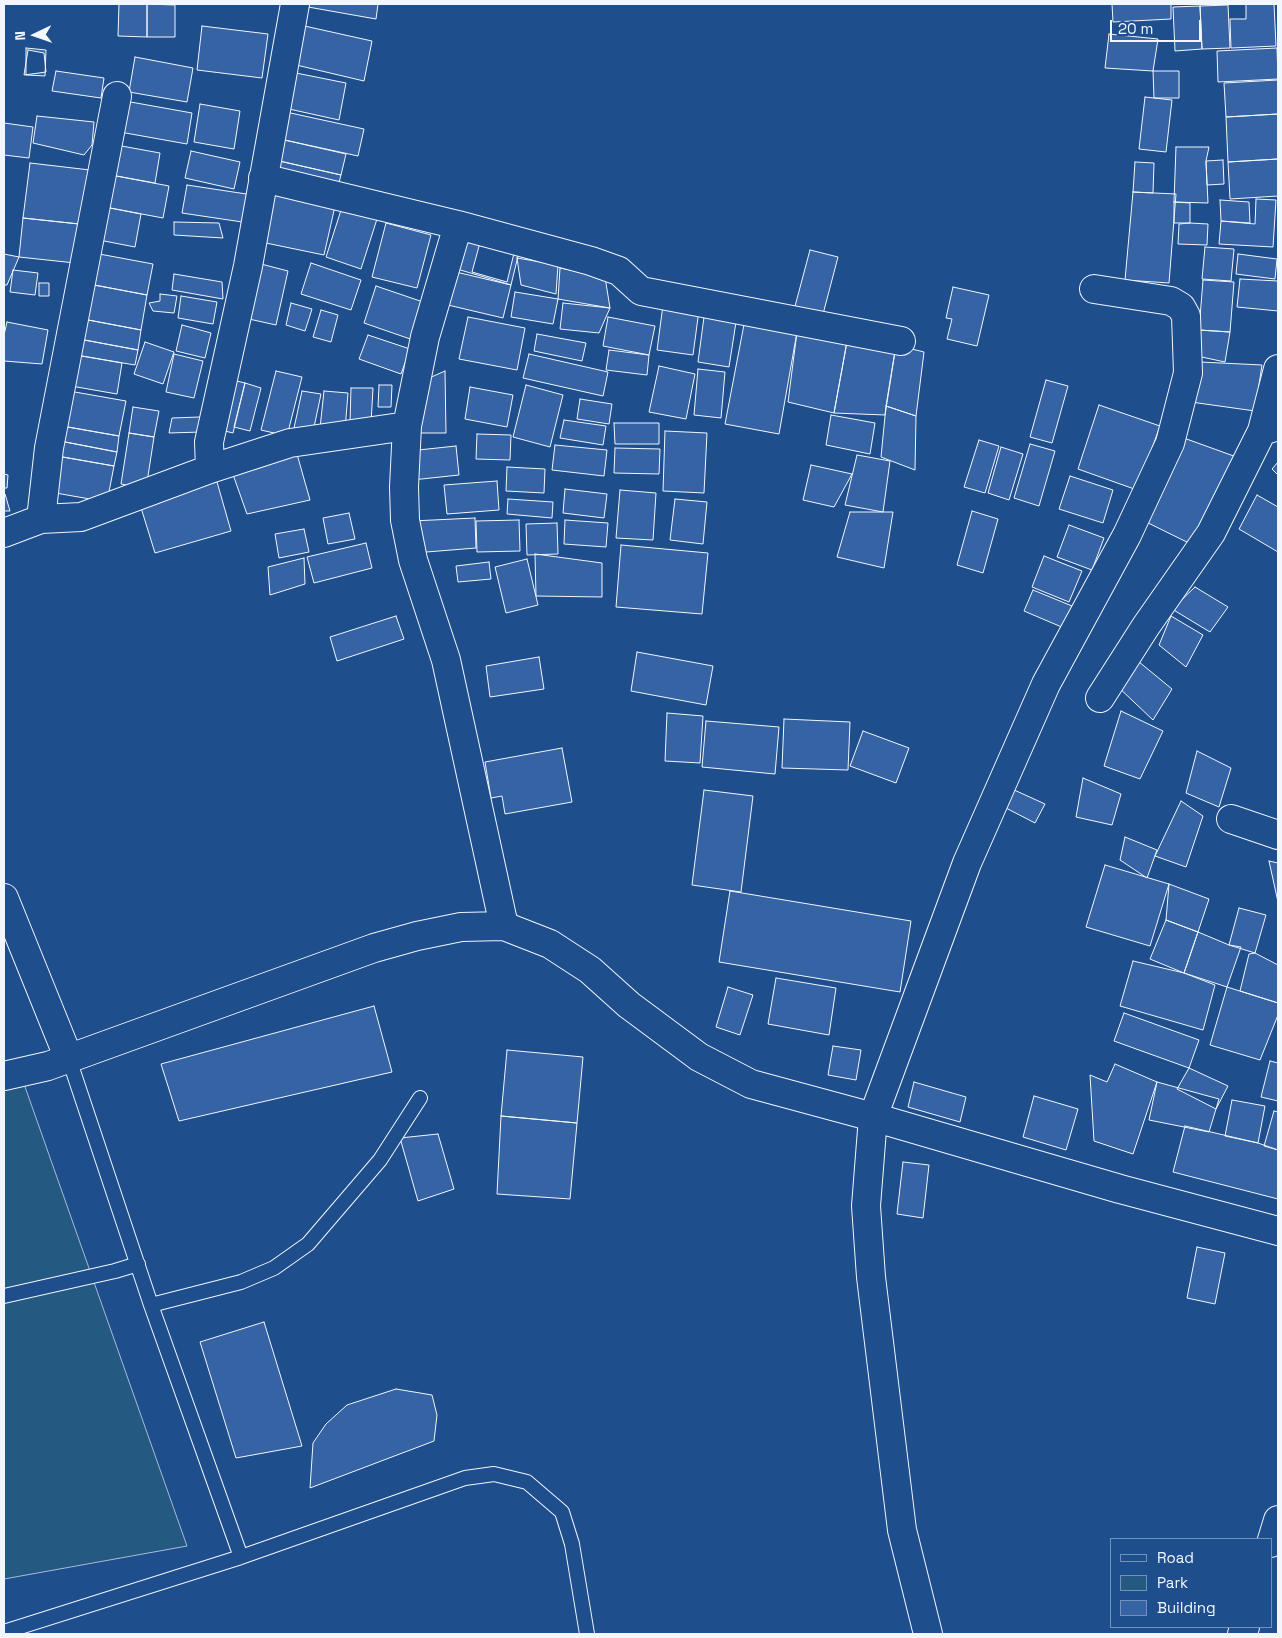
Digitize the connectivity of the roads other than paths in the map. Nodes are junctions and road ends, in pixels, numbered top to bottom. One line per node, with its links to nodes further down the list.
1 (296, 4): 3 (street)
2 (117, 96): 11 (street)
3 (262, 178): 4 (street); 10 (street)
4 (458, 225): 6 (street); 8 (street)
5 (1094, 289): 21 (street)
6 (901, 341)
7 (1278, 369): 9 (street)
8 (407, 426): 10 (street); 17 (street)
9 (1270, 428): 13 (street)
10 (210, 469): 11 (street)
11 (41, 520): 12 (street)
12 (4, 533)
13 (1100, 698)
14 (1231, 819): 15 (street)
15 (1278, 835)
16 (4, 898): 18 (street)
17 (504, 926): 18 (street); 21 (street)
18 (69, 1059): 19 (street); 23 (lane)
19 (4, 1076)
20 (420, 1098): 25 (lane)
21 (873, 1117): 22 (street); 31 (street)
22 (1278, 1231)
23 (138, 1264): 24 (lane); 25 (lane)
24 (4, 1296)
25 (151, 1305): 28 (lane)
26 (1278, 1520): 27 (street)
27 (1272, 1540)
28 (242, 1557): 29 (lane); 30 (lane)
29 (4, 1632)
30 (587, 1634)
31 (928, 1634)

